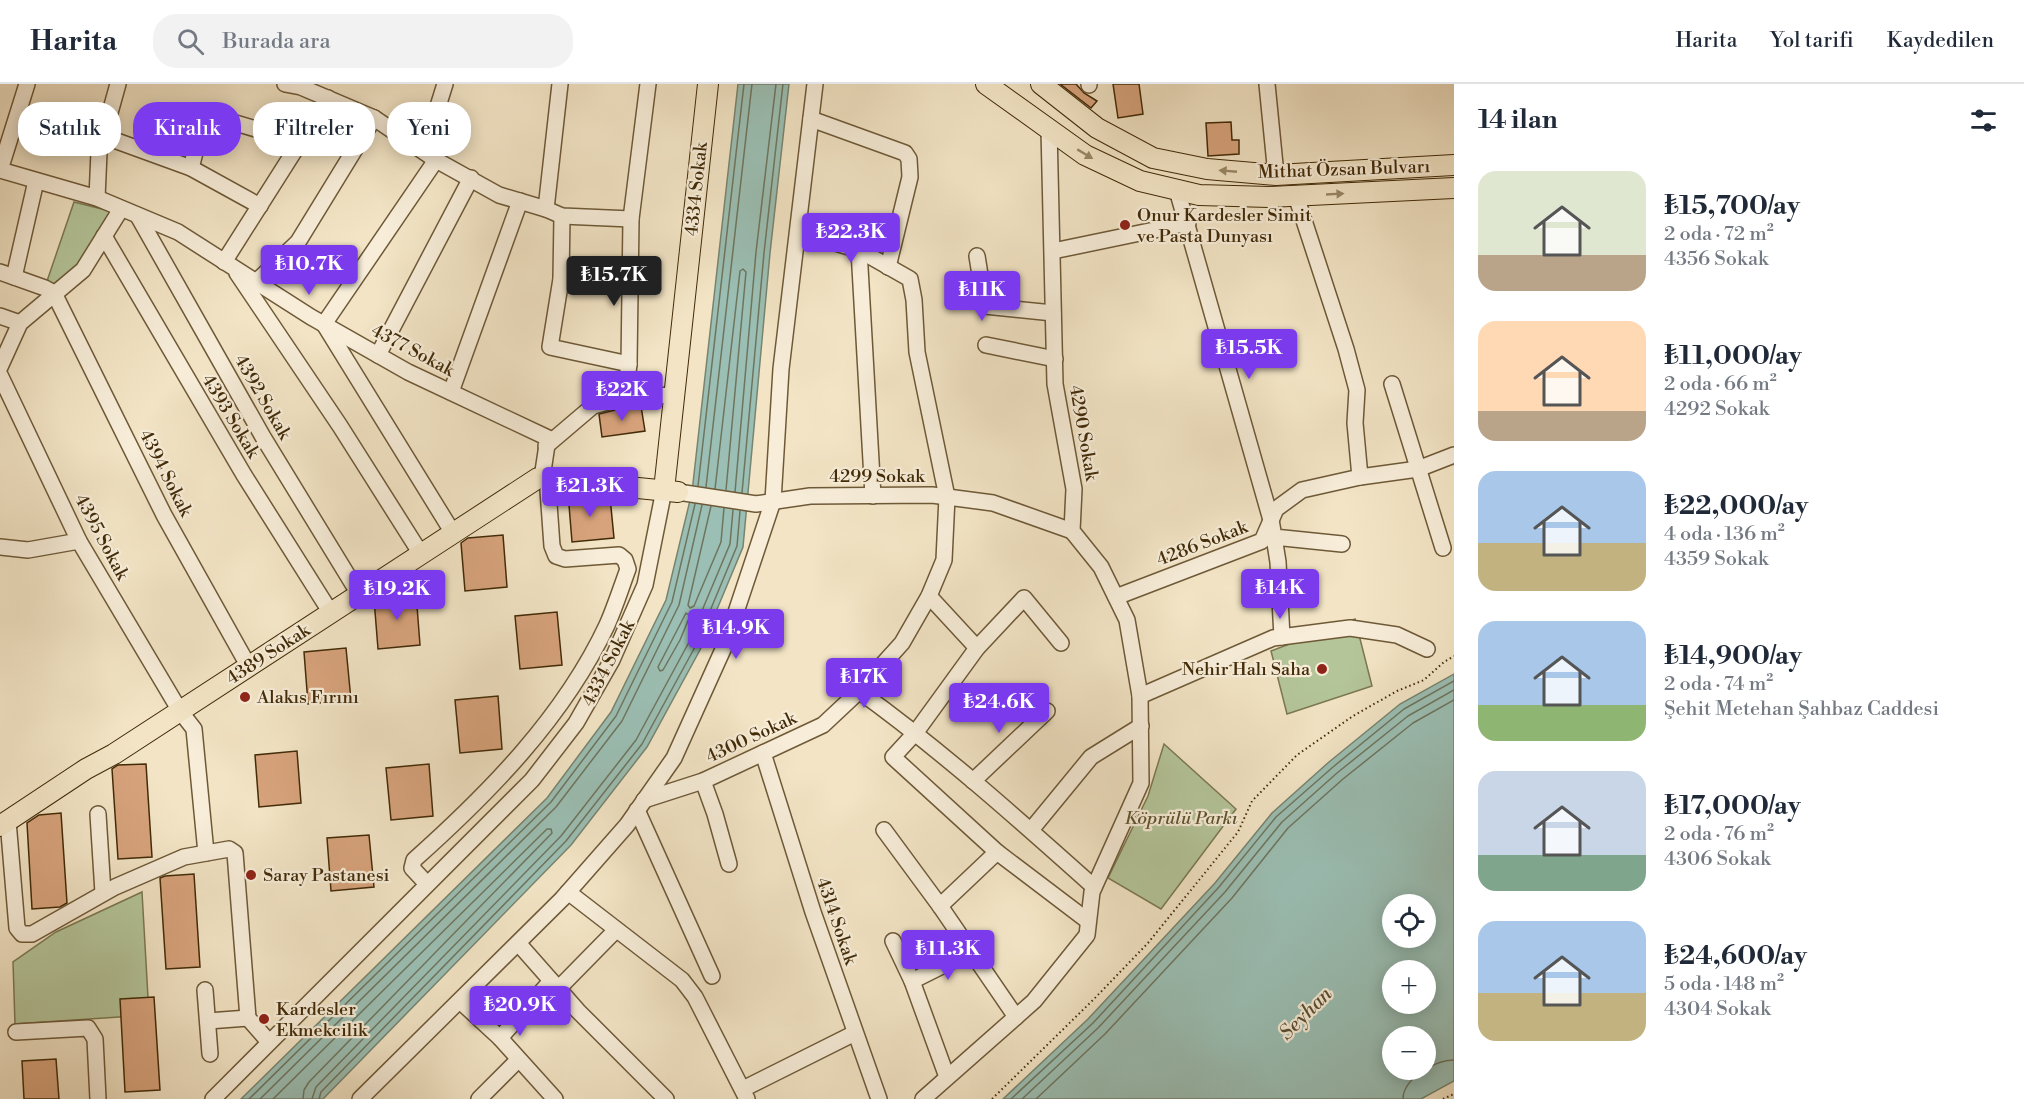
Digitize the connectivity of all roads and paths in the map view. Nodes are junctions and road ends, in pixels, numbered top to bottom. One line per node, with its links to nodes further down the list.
1 (118, 84): 14 (street)
2 (285, 84): 12 (street)
3 (445, 84): 17 (street)
4 (560, 84): 40 (street)
5 (648, 84): 43 (street)
6 (708, 84): 69 (main road, 4334 Sokak)
7 (815, 84): 18 (street)
8 (986, 84): 20 (main road, Mithat Özsan Bulvarı)
9 (1041, 84): 30 (main road, Mithat Özsan Bulvarı, one-way to 9)
10 (1267, 84): 30 (street)
11 (23, 85): 29 (street)
12 (303, 86): 13 (street)
13 (328, 98): 15 (street); 16 (street)
14 (113, 102)
15 (325, 102)
16 (337, 102)
17 (441, 102)
18 (811, 119): 45 (street); 51 (street)
19 (253, 128): 28 (street)
20 (1049, 129): 33 (main road, Mithat Özsan Bulvarı, one-way to 33); 48 (street, 4290 Sokak)
21 (121, 143): 28 (street)
22 (99, 156): 36 (street)
23 (291, 156): 38 (street)
24 (351, 156): 54 (street)
25 (429, 156): 60 (street)
26 (432, 156): 31 (street)
27 (1454, 165): 30 (main road, Mithat Özsan Bulvarı)
28 (191, 168): 38 (street)
29 (0, 170): 32 (street, 4377 Sokak)
30 (1276, 175)
31 (471, 178): 37 (street); 62 (street)
32 (36, 181): 36 (street, 4377 Sokak); 52 (street)
33 (1177, 190): 35 (main road, Mithat Özsan Bulvarı); 44 (street)
34 (1449, 192): 35 (main road, Mithat Özsan Bulvarı, one-way to 34)
35 (1296, 196): 74 (street)
36 (97, 198): 39 (street, 4377 Sokak)
37 (520, 201): 40 (street); 68 (street)
38 (260, 206): 50 (street)
39 (121, 209): 41 (street, 4377 Sokak); 46 (street)
40 (546, 209): 42 (street)
41 (138, 216): 50 (street, 4377 Sokak); 89 (street, 4392 Sokak)
42 (562, 216): 43 (street); 53 (street)
43 (631, 219): 55 (street)
44 (1188, 223): 48 (street); 80 (street)
45 (798, 232): 47 (street); 79 (street)
46 (104, 236): 56 (street); 92 (street, 4393 Sokak)
47 (859, 250): 51 (street); 77 (street)
48 (1053, 251): 57 (street, 4290 Sokak)
49 (978, 256): 57 (street)
50 (228, 264): 54 (street, 4377 Sokak); 88 (street)
51 (888, 267): 78 (street, 4300 Sokak)
52 (7, 275): 56 (street)
53 (561, 279): 55 (street); 64 (street)
54 (256, 282): 60 (street, 4377 Sokak)
55 (631, 286): 64 (street)
56 (54, 293): 59 (street); 98 (street, 4394 Sokak)
57 (1053, 313): 63 (street, 4290 Sokak)
58 (0, 316): 59 (street)
59 (20, 323): 65 (street)
60 (324, 324): 62 (street, 4377 Sokak); 82 (street)
61 (986, 345): 63 (street)
62 (378, 355): 68 (street, 4377 Sokak)
63 (1054, 359): 81 (street, 4290 Sokak)
64 (629, 364): 70 (street)
65 (0, 368)
66 (0, 375): 84 (street, 4395 Sokak)
67 (1392, 384): 73 (street)
68 (451, 392): 71 (street, 4377 Sokak)
69 (674, 395): 70 (street); 76 (main road, 4334 Sokak)
70 (625, 397): 71 (street)
71 (546, 446): 75 (street)
72 (1454, 455): 73 (street, 4286 Sokak)
73 (1418, 469): 74 (street, 4286 Sokak); 87 (street)
74 (1360, 477): 80 (street, 4286 Sokak)
75 (545, 484): 76 (main road); 82 (main road, 4389 Sokak); 116 (street)
76 (671, 491): 79 (street, 4299 Sokak); 116 (street, 4334 Sokak)
77 (873, 496): 78 (street, 4299 Sokak); 79 (street, 4299 Sokak)
78 (947, 497): 81 (street, 4299 Sokak); 90 (street, 4300 Sokak)
79 (773, 501): 108 (street)
80 (1271, 520): 83 (street); 91 (street, 4286 Sokak)
81 (1072, 531): 91 (street)
82 (453, 533): 88 (main road, 4389 Sokak)
83 (1274, 537): 85 (street); 93 (street)
84 (79, 541): 86 (street); 101 (street, 4395 Sokak)
85 (1342, 544)
86 (0, 547)
87 (1443, 548)
88 (421, 554): 89 (main road, 4389 Sokak)
89 (359, 594): 92 (main road, 4389 Sokak)
90 (929, 596): 95 (street); 99 (street, 4300 Sokak)
91 (1116, 597): 100 (street)
92 (331, 613): 98 (main road, 4389 Sokak)
93 (1282, 637): 96 (street); 100 (street)
94 (1061, 643): 95 (street)
95 (977, 648): 104 (street)
96 (1427, 649)
97 (1454, 656): 151 (path)
98 (249, 667): 101 (main road, 4389 Sokak)
99 (859, 691): 104 (street); 105 (street, 4300 Sokak)
100 (1140, 696): 103 (street)
101 (180, 711): 110 (main road, 4389 Sokak); 114 (street, 4395 Sokak)
102 (1047, 711): 107 (street)
103 (1141, 726): 112 (street); 117 (street)
104 (916, 732): 107 (street); 113 (street)
105 (762, 753): 106 (street, 4300 Sokak); 135 (street, 4314 Sokak)
106 (703, 781): 108 (street, 4300 Sokak); 115 (street)
107 (973, 781): 112 (street)
108 (640, 805): 118 (street); 126 (street)
109 (98, 814): 119 (street)
110 (4, 823): 119 (street)
111 (884, 830): 120 (street)
112 (1031, 830): 117 (street)
113 (997, 852): 120 (street); 121 (street)
114 (206, 853): 119 (street); 132 (street)
115 (729, 864)
116 (427, 884): 137 (street, 4334 Sokak)
117 (1094, 887): 121 (street)
118 (568, 892): 122 (street); 124 (street)
119 (103, 893)
120 (940, 906): 125 (street)
121 (1088, 921): 131 (street)
122 (616, 930): 128 (street); 141 (street)
123 (893, 941): 127 (street)
124 (518, 943): 128 (street); 130 (street)
125 (970, 952): 127 (street); 131 (street)
126 (712, 976)
127 (912, 981): 140 (street)
128 (554, 985): 136 (street); 148 (street)
129 (205, 990): 133 (street)
130 (460, 1001): 136 (street); 143 (street)
131 (1016, 1017): 140 (street)
132 (248, 1018): 133 (street); 137 (street)
133 (208, 1021): 138 (street)
134 (16, 1032): 144 (street)
135 (855, 1033): 141 (street); 149 (street, 4314 Sokak)
136 (500, 1038): 139 (street)
137 (269, 1042): 145 (street, 4334 Sokak)
138 (210, 1054)
139 (518, 1060): 146 (street); 147 (street)
140 (947, 1077): 150 (street)
141 (745, 1094)
142 (1454, 1094): 152 (path)
143 (364, 1098)
144 (98, 1099)
145 (213, 1099)
146 (479, 1099)
147 (555, 1099)
148 (666, 1099)
149 (879, 1099)
150 (923, 1099)
151 (992, 1099)
152 (1443, 1099)

